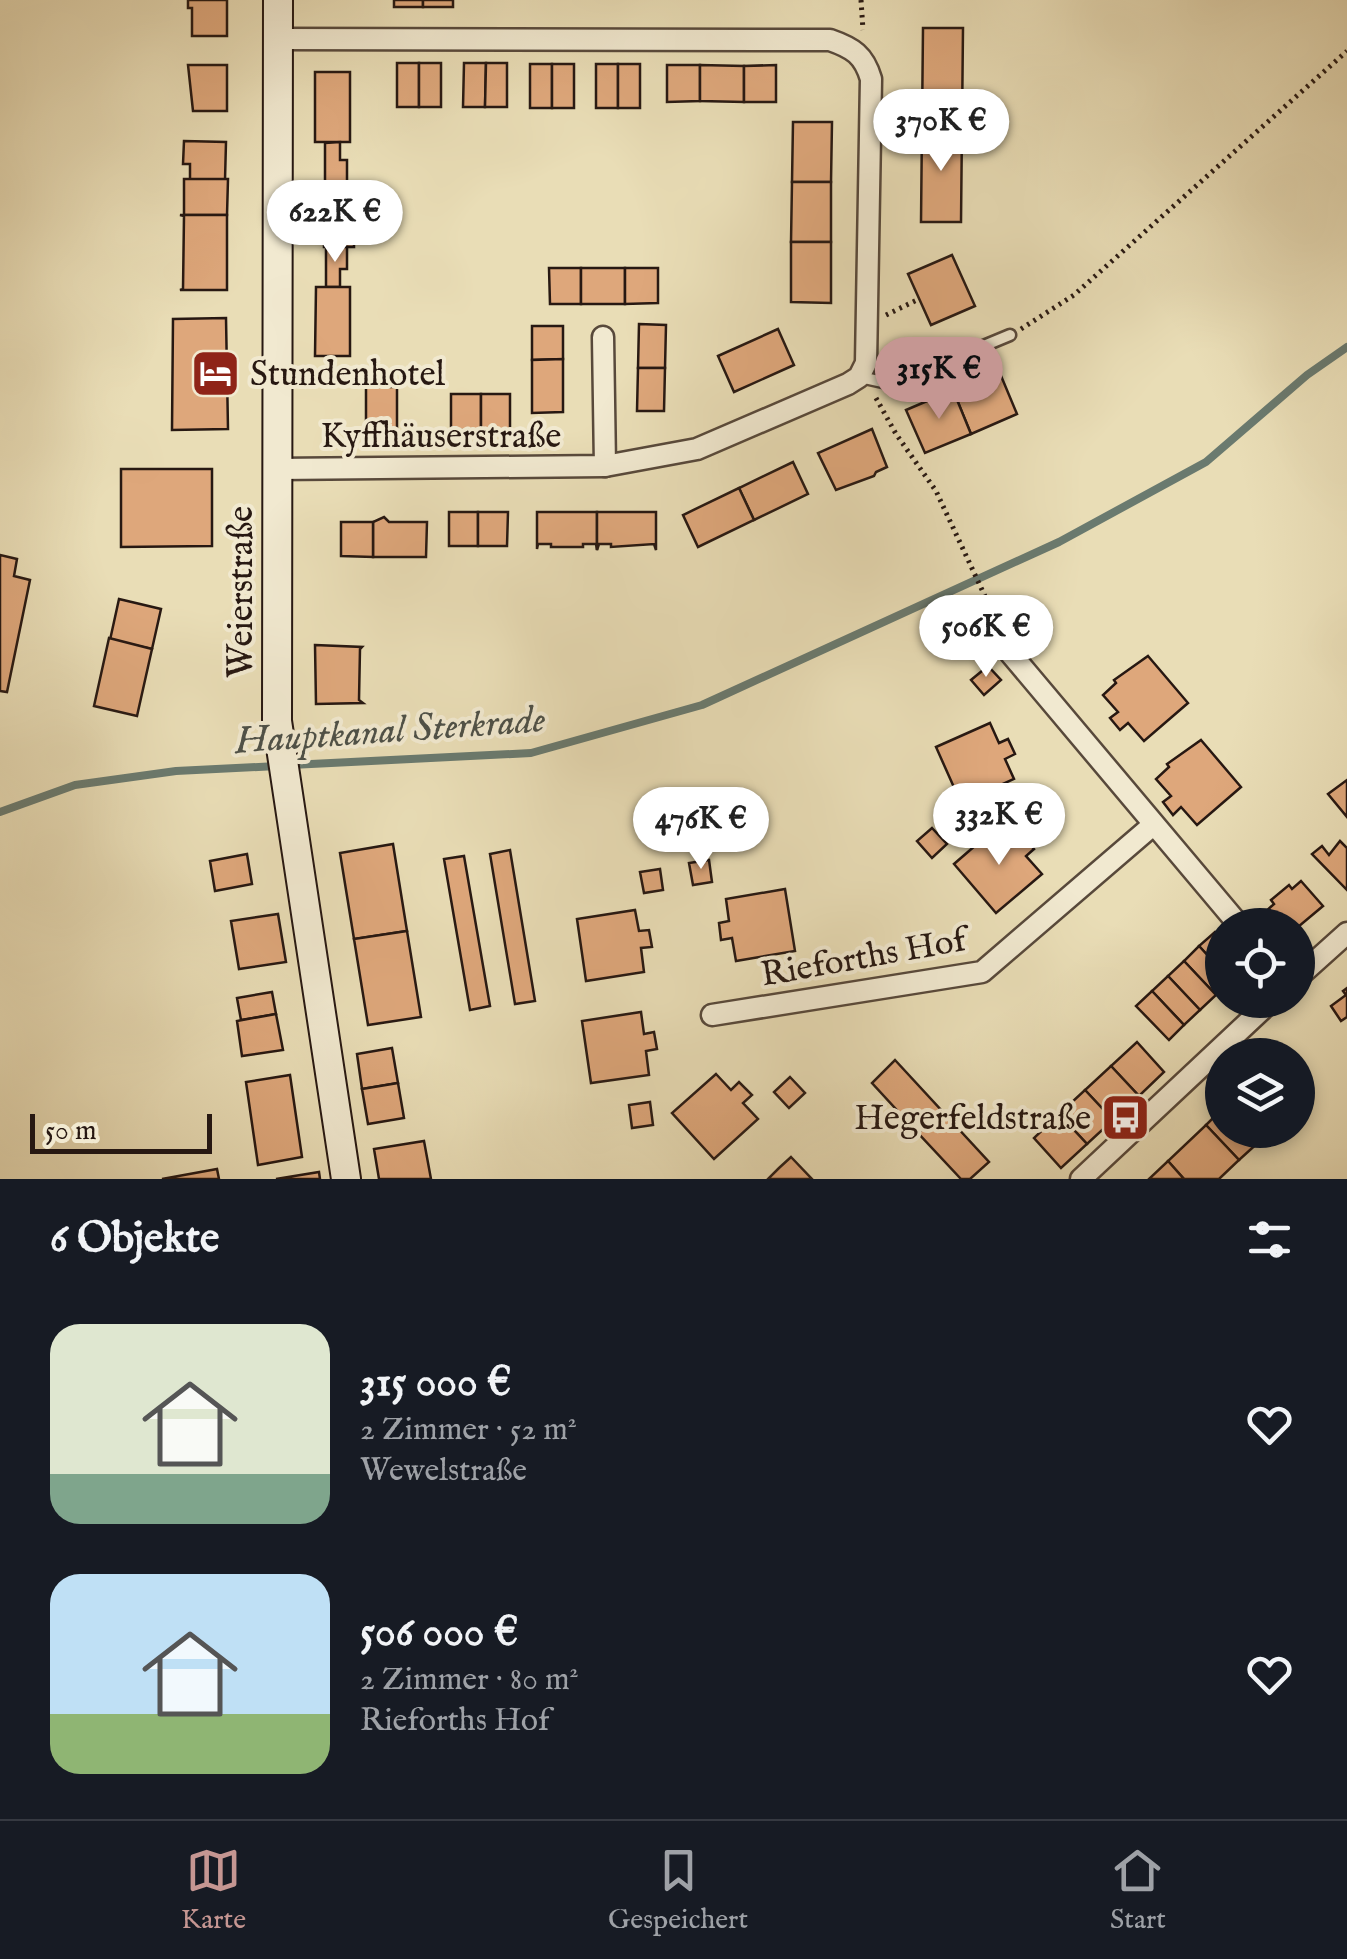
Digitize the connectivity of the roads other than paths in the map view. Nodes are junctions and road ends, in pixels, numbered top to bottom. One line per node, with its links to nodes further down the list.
1 (278, 0): 2 (street, Weierstraße)
2 (278, 39): 5 (street); 7 (street, Weierstraße)
3 (1010, 335): 5 (lane)
4 (604, 337): 6 (street, Kyffhäuserstraße)
5 (859, 377): 6 (street, Kyffhäuserstraße)
6 (606, 466): 7 (street, Kyffhäuserstraße)
7 (277, 468): 15 (street, Weierstraße)
8 (997, 624): 9 (street)
9 (1153, 825): 10 (street); 13 (street, Rieforths Hof)
10 (1225, 908)
11 (1347, 933): 12 (street)
12 (1315, 962)
13 (712, 1015)
14 (1253, 1018): 16 (street)
15 (346, 1179)
16 (1081, 1179)

